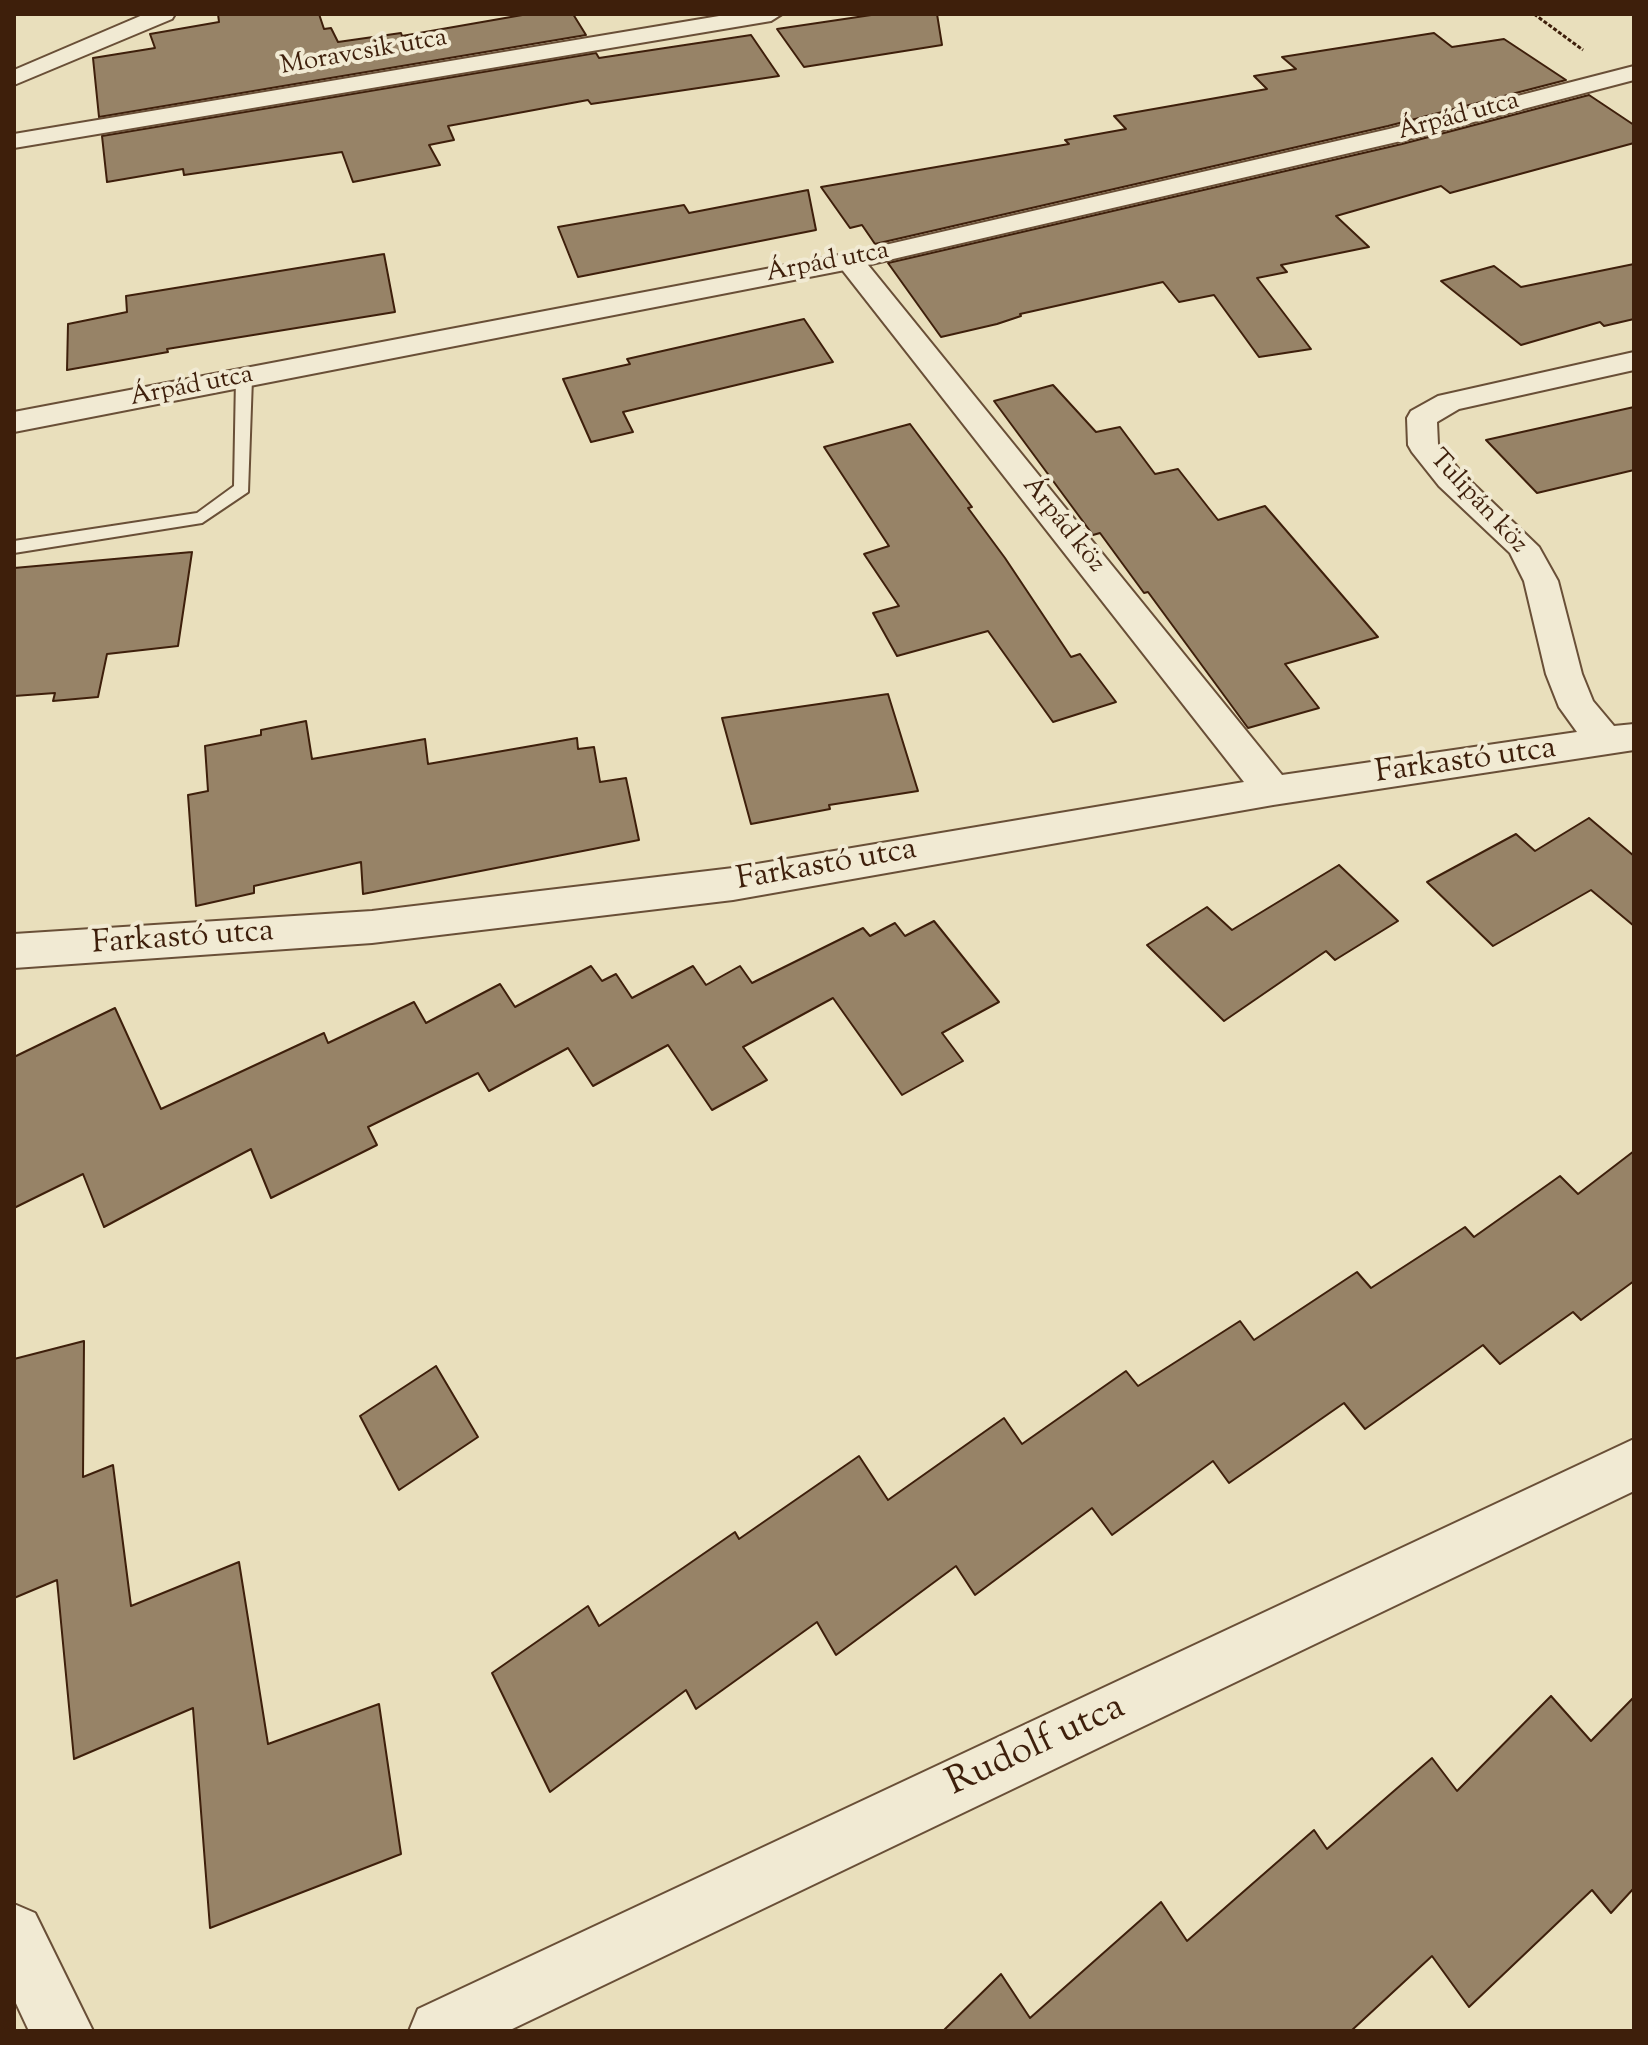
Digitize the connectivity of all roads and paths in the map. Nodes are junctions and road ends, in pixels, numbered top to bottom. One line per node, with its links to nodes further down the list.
1 (164, 14): 5 (street)
2 (771, 14): 6 (street, Moravcsik utca)
3 (1534, 14): 4 (path)
4 (1627, 74): 7 (street, Árpád utca)
5 (14, 78)
6 (14, 141)
7 (850, 261): 9 (street, Árpád utca); 13 (street, Árpád köz)
8 (1634, 361): 12 (street, Tulipán köz)
9 (244, 378): 10 (street, Árpád utca); 11 (lane)
10 (14, 422)
11 (14, 547)
12 (1620, 740): 13 (street, Farkastó utca)
13 (1273, 791): 14 (street, Farkastó utca)
14 (14, 951)
15 (1634, 1464): 18 (street, Rudolf utca)
16 (14, 1934): 17 (street)
17 (62, 2031)
18 (440, 2031)

